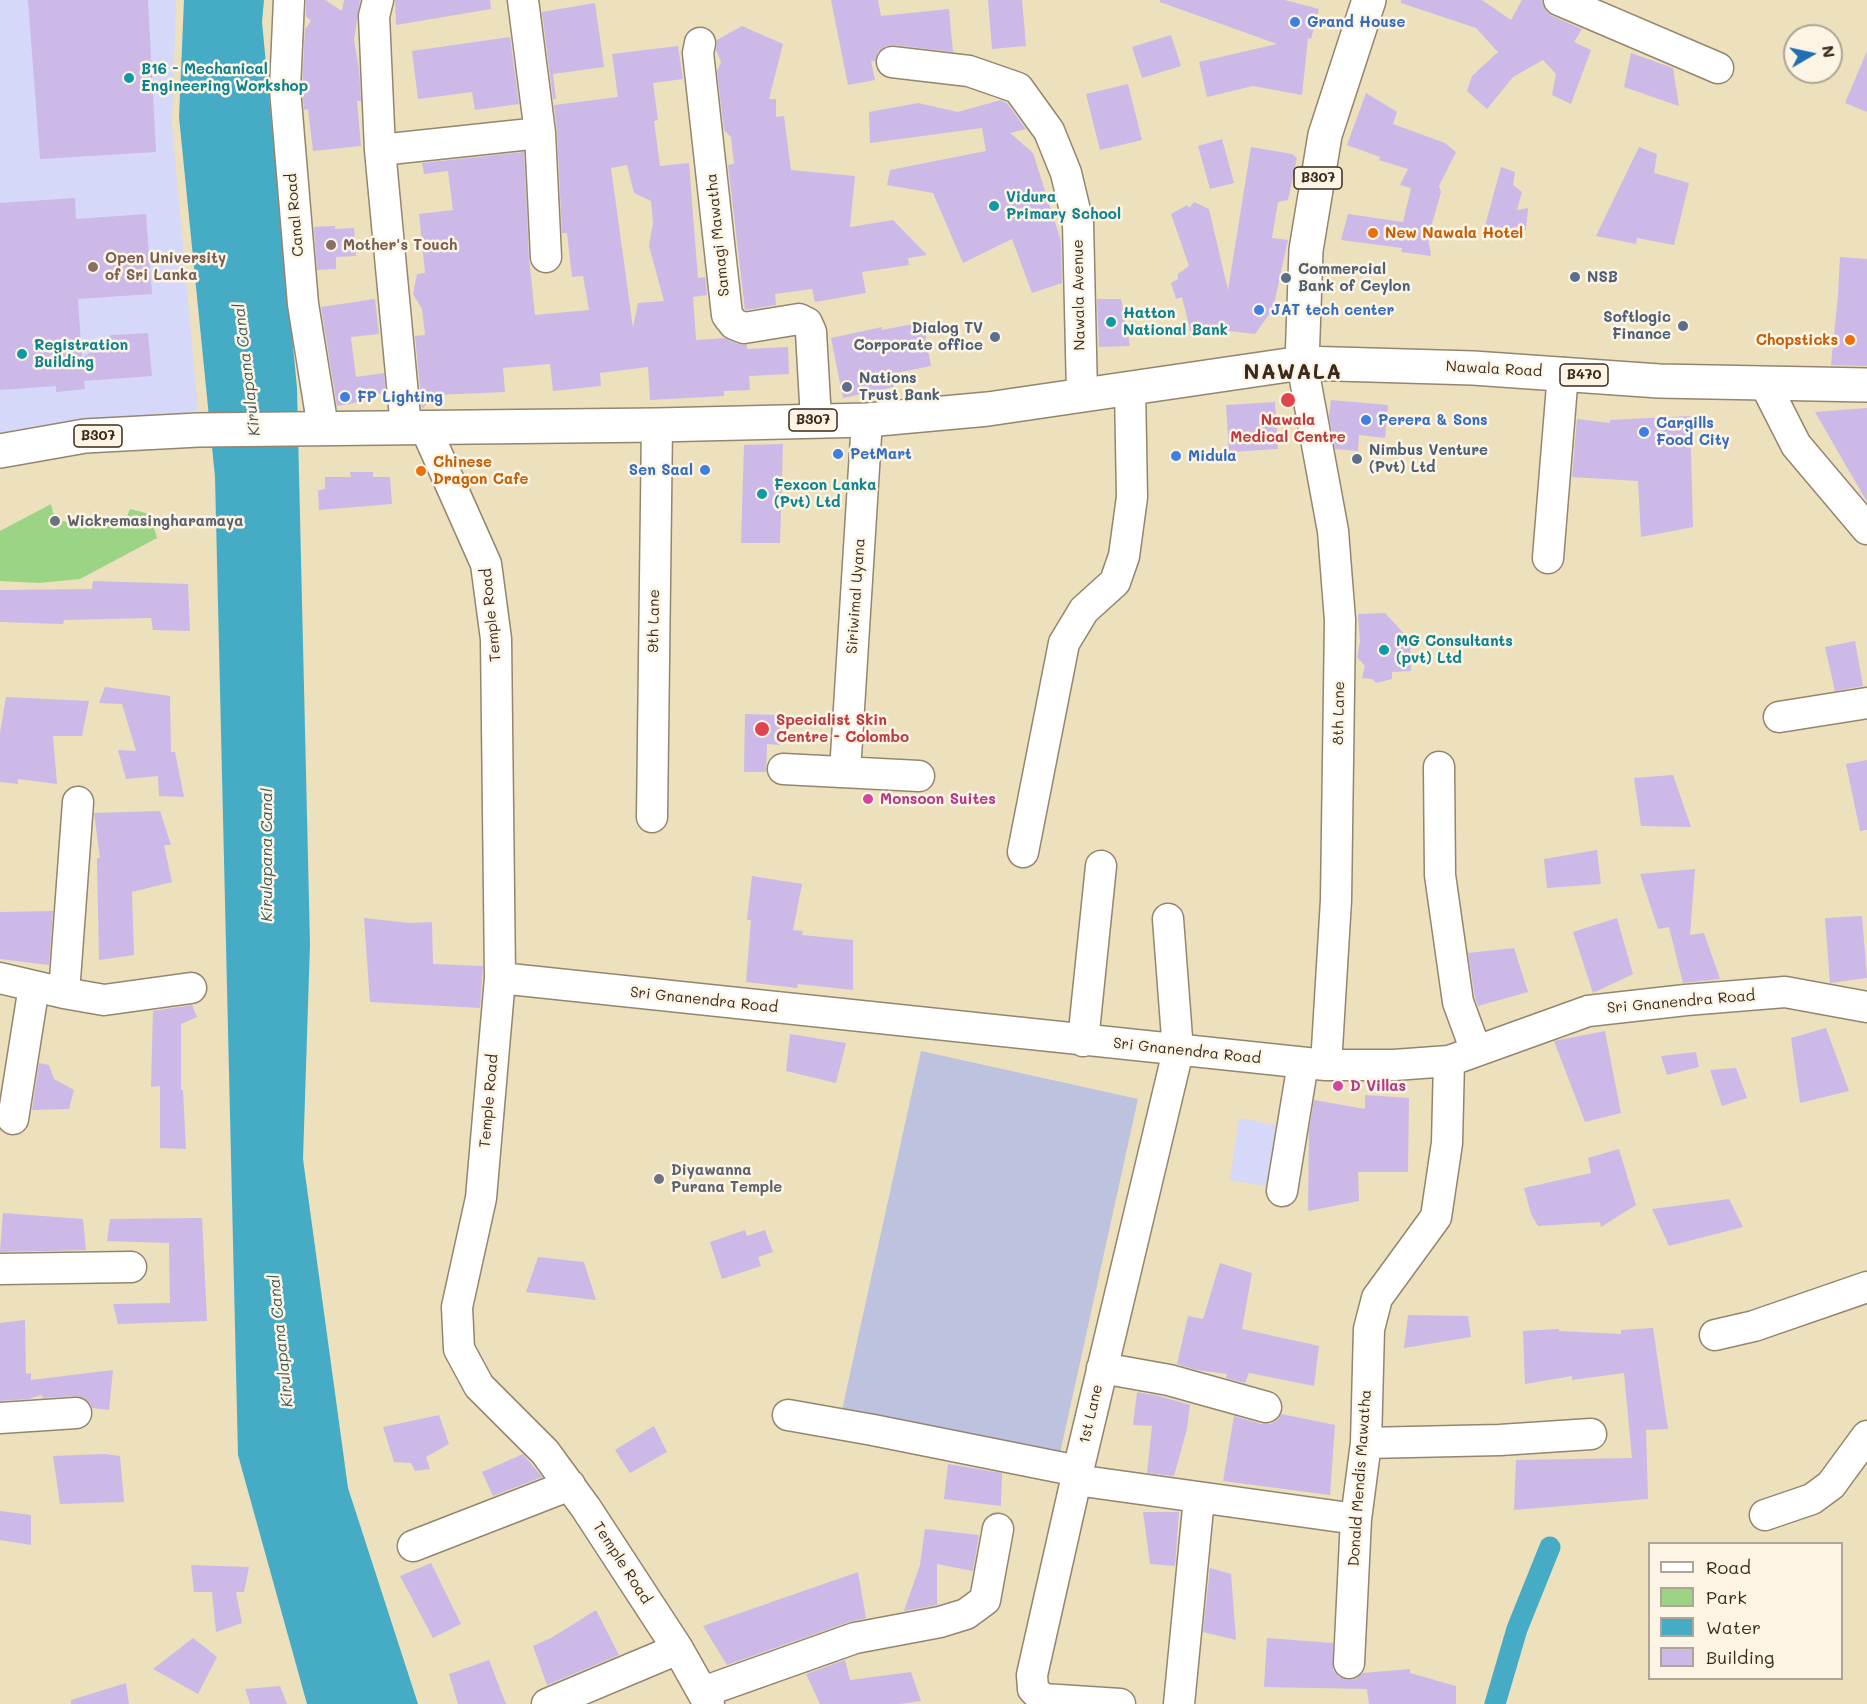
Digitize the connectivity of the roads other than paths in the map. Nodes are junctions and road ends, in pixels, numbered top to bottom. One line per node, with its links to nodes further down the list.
1 (289, 0): 22 (street, Canal Road)
2 (378, 0): 10 (street, Temple Road)
3 (523, 0): 9 (street)
4 (1369, 0): 12 (main road, B307)
5 (1559, 0): 8 (street)
6 (700, 43): 18 (street, Samagi Mawatha)
7 (892, 62): 17 (street, Nawala Avenue)
8 (1718, 68)
9 (540, 134): 10 (street); 11 (street)
10 (380, 150): 21 (street, Temple Road)
11 (546, 257)
12 (1302, 363): 13 (main road, Nawala Road / B470); 16 (main road, B307); 46 (street, 8th Lane)
13 (1563, 373): 14 (main road, Nawala Road / B470); 25 (street)
14 (1765, 384): 15 (main road, Nawala Road / B470); 24 (street)
15 (1867, 385)
16 (1130, 388): 17 (main road, B307); 34 (street)
17 (1082, 394): 19 (main road, B307)
18 (816, 420): 19 (main road, B307); 20 (main road, B307)
19 (867, 420): 30 (street, Siriwimal Uyana)
20 (657, 425): 21 (main road, B307); 33 (street, 9th Lane)
21 (416, 427): 22 (main road, B307); 38 (street, Temple Road)
22 (322, 428): 23 (main road, B307)
23 (0, 451)
24 (1867, 529)
25 (1548, 558)
26 (1867, 703): 27 (street)
27 (1779, 717)
28 (1439, 767): 45 (street)
29 (783, 769): 30 (street)
30 (845, 772): 31 (street)
31 (919, 776)
32 (78, 802): 41 (street)
33 (652, 816)
34 (1023, 852)
35 (1101, 866): 43 (street)
36 (1168, 919): 44 (street, 1st Lane)
37 (0, 978): 39 (street)
38 (500, 978): 43 (street, Sri Gnanendra Road); 62 (street, Temple Road)
39 (34, 986): 41 (street); 47 (street)
40 (190, 988): 41 (street)
41 (64, 993)
42 (1867, 1007): 45 (street, Sri Gnanendra Road)
43 (1083, 1041): 44 (street, Sri Gnanendra Road)
44 (1178, 1051): 46 (street, Sri Gnanendra Road); 53 (street, 1st Lane)
45 (1462, 1056): 46 (street, Sri Gnanendra Road); 60 (street, Donald Mendis Mawatha)
46 (1314, 1064): 48 (street, 8th Lane)
47 (14, 1119)
48 (1282, 1191)
49 (131, 1267): 50 (street)
50 (0, 1269)
51 (1867, 1287): 52 (street)
52 (1715, 1335)
53 (1102, 1368): 54 (street); 61 (street, 1st Lane)
54 (1266, 1407)
55 (76, 1413): 57 (street)
56 (788, 1415): 61 (street)
57 (0, 1418)
58 (1591, 1434): 60 (street)
59 (1867, 1436): 64 (street)
60 (1366, 1443): 65 (street, Donald Mendis Mawatha)
61 (1077, 1476): 63 (street); 72 (street, 1st Lane)
62 (570, 1485): 67 (street); 68 (street, Temple Road)
63 (1199, 1498): 65 (street); 73 (street)
64 (1766, 1515)
65 (1356, 1519): 69 (street, Donald Mendis Mawatha)
66 (998, 1529): 70 (street)
67 (413, 1546)
68 (678, 1649): 70 (street, Temple Road); 71 (street)
69 (1349, 1663)
70 (706, 1698)
71 (547, 1704)
72 (1120, 1704)
73 (1179, 1704)

